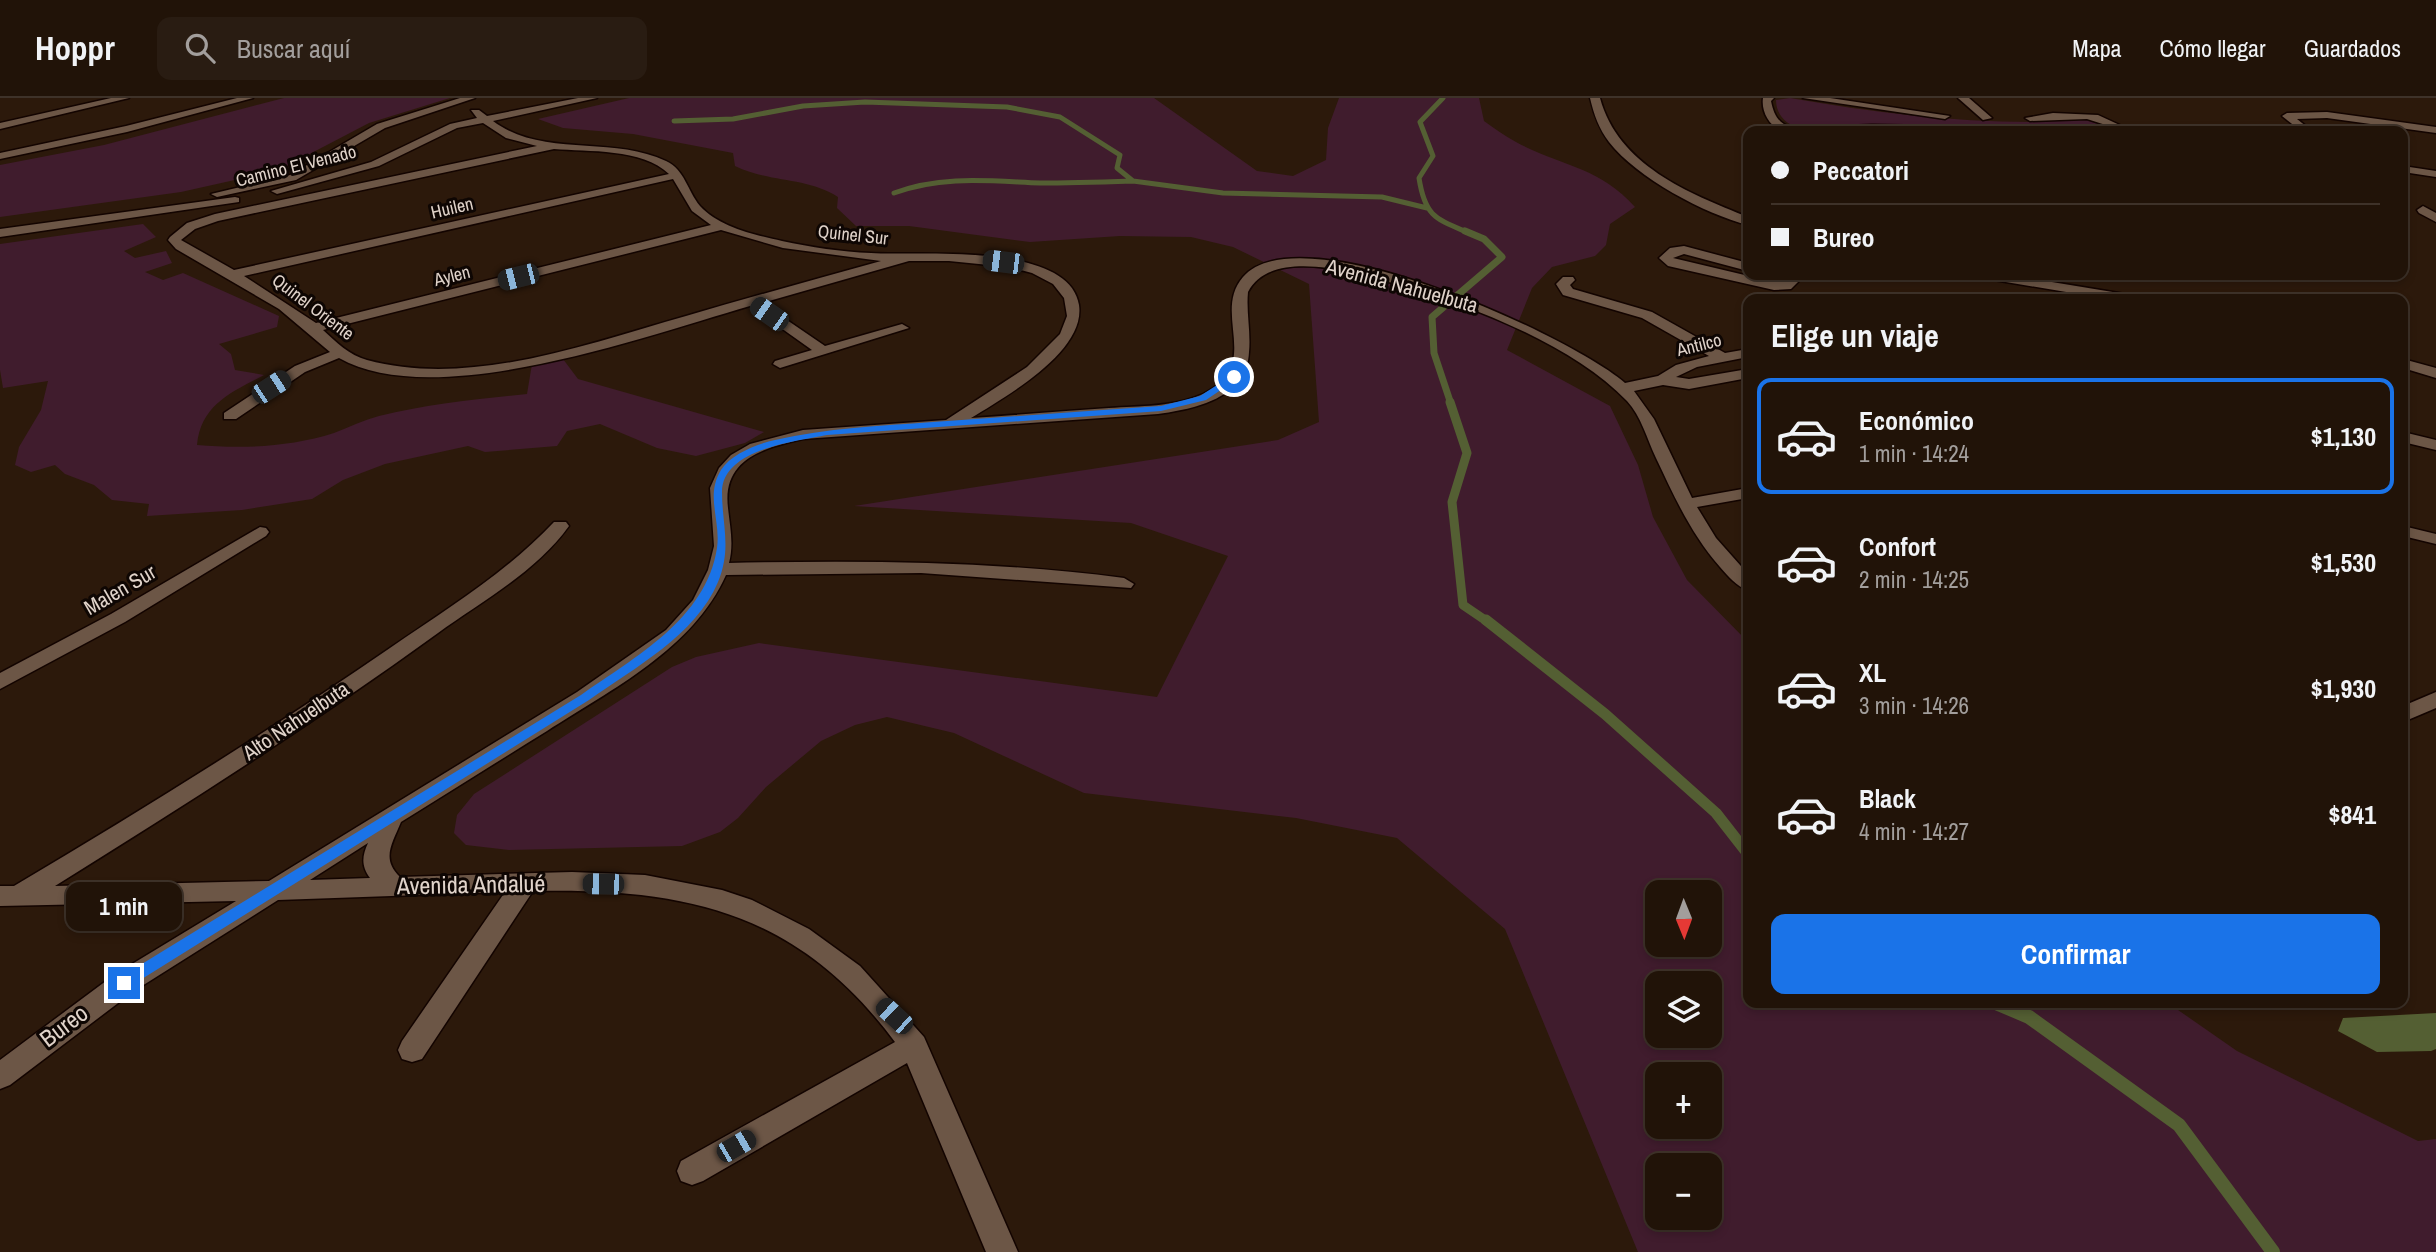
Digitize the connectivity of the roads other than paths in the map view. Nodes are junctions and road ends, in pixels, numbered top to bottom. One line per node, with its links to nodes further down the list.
1 (124, 98): 15 (street)
2 (248, 98): 26 (street)
3 (470, 98): 25 (street)
4 (550, 98): 10 (street, Camino El Venado)
5 (592, 98): 10 (street, Camino El Venado)
6 (1595, 98): 34 (street)
7 (1769, 98): 16 (street)
8 (1808, 98): 11 (street)
9 (1963, 98): 11 (street)
10 (480, 115): 14 (street, Camino El Venado); 23 (street); 31 (street, Camino El Venado)
11 (1987, 118): 12 (street)
12 (2000, 118)
13 (2014, 118): 17 (street)
14 (431, 123)
15 (0, 126)
16 (1778, 126)
17 (2118, 126)
18 (2300, 126): 19 (street)
19 (2407, 126)
20 (2408, 126): 21 (street)
21 (2436, 130)
22 (393, 142): 24 (street, Camino El Venado)
23 (557, 145): 29 (street); 40 (street, Quinel Oriente)
24 (382, 147)
25 (337, 150): 30 (street); 30 (street, Camino El Venado)
26 (0, 156)
27 (2408, 170): 28 (street)
28 (2436, 174)
29 (677, 175): 36 (street, Quinel Sur); 40 (street, Huilen)
30 (294, 177): 31 (street); 35 (street, Camino El Venado)
31 (306, 184): 37 (street, Camino El Venado)
32 (2423, 210): 33 (street)
33 (2436, 218)
34 (1743, 219)
35 (0, 223)
36 (722, 226): 38 (street, Quinel Sur); 48 (street, Aylen)
37 (0, 233)
38 (906, 258): 47 (street, Quinel Oriente); 61 (street, Quinel Sur)
39 (1743, 262): 41 (street)
40 (234, 274): 48 (street, Quinel Oriente)
41 (1743, 279)
42 (1568, 280): 53 (street)
43 (1748, 280): 44 (street)
44 (1790, 280)
45 (2064, 281): 46 (street)
46 (2112, 294)
47 (751, 301): 50 (street); 51 (street, Quinel Oriente)
48 (314, 328): 51 (street, Quinel Oriente)
49 (902, 328): 50 (street)
50 (823, 351): 54 (street)
51 (340, 354): 60 (street)
52 (1743, 354): 53 (street, Antilco)
53 (1724, 358): 58 (street, Antilco)
54 (780, 364)
55 (2408, 365): 56 (street)
56 (2436, 373)
57 (1743, 375): 58 (street, Antilco)
58 (1662, 380): 59 (street, Antilco)
59 (1624, 388): 61 (street, Avenida Nahuelbuta); 65 (street, Avenida Nahuelbuta)
60 (230, 416)
61 (950, 424): 70 (street, Avenida Nahuelbuta)
62 (2408, 438): 63 (street)
63 (2436, 445)
64 (1743, 494): 65 (street)
65 (1686, 504): 71 (street, Avenida Nahuelbuta)
66 (560, 526): 80 (street, Alto Nahuelbuta)
67 (260, 532): 73 (street, Malen Sur)
68 (2408, 532): 69 (street)
69 (2436, 539)
70 (718, 569): 72 (street); 76 (street, Avenida Nahuelbuta)
71 (1743, 579)
72 (1124, 584)
73 (0, 682)
74 (2436, 699): 75 (street)
75 (2408, 713)
76 (393, 814): 78 (street); 79 (street, Avenida Nahuelbuta)
77 (525, 883): 78 (street, Avenida Andalué); 81 (street, Avenida Andalué); 82 (street)
78 (394, 887): 79 (street, Avenida Andalué)
79 (271, 889): 80 (street, Avenida Andalué); 83 (street, Bureo)
80 (9, 896)
81 (914, 1045): 84 (street); 85 (street, Avenida Andalué)
82 (412, 1049)
83 (0, 1076)
84 (692, 1171)
85 (1002, 1252)

